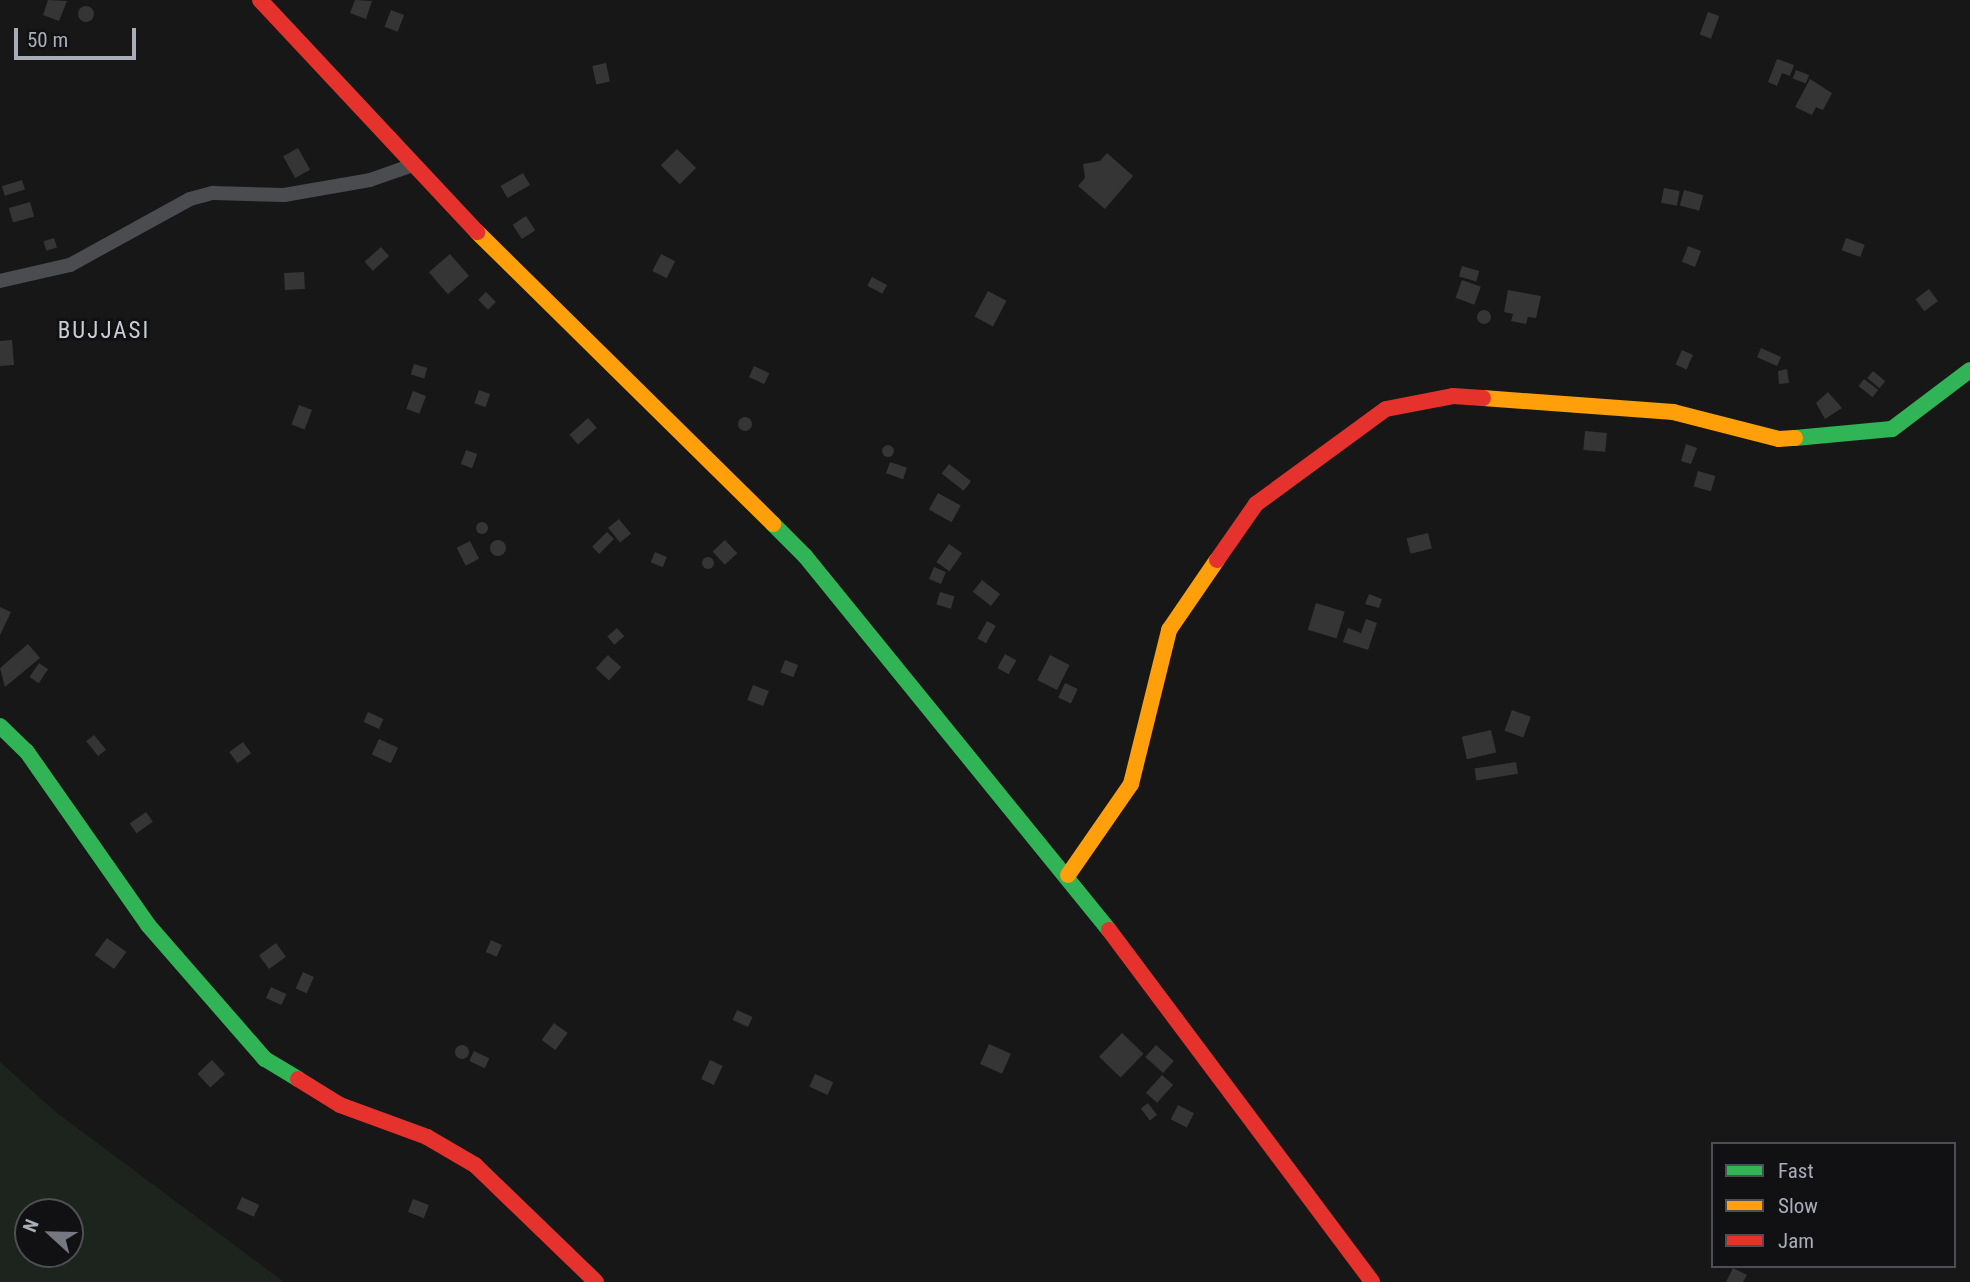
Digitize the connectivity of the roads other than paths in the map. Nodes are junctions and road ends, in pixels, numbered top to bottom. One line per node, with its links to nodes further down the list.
1 (260, 0): 2 (street)
2 (410, 166): 3 (street); 6 (street)
3 (0, 281)
4 (1970, 370): 6 (street)
5 (0, 726): 7 (street)
6 (1068, 875): 8 (street)
7 (596, 1282)
8 (1372, 1282)

